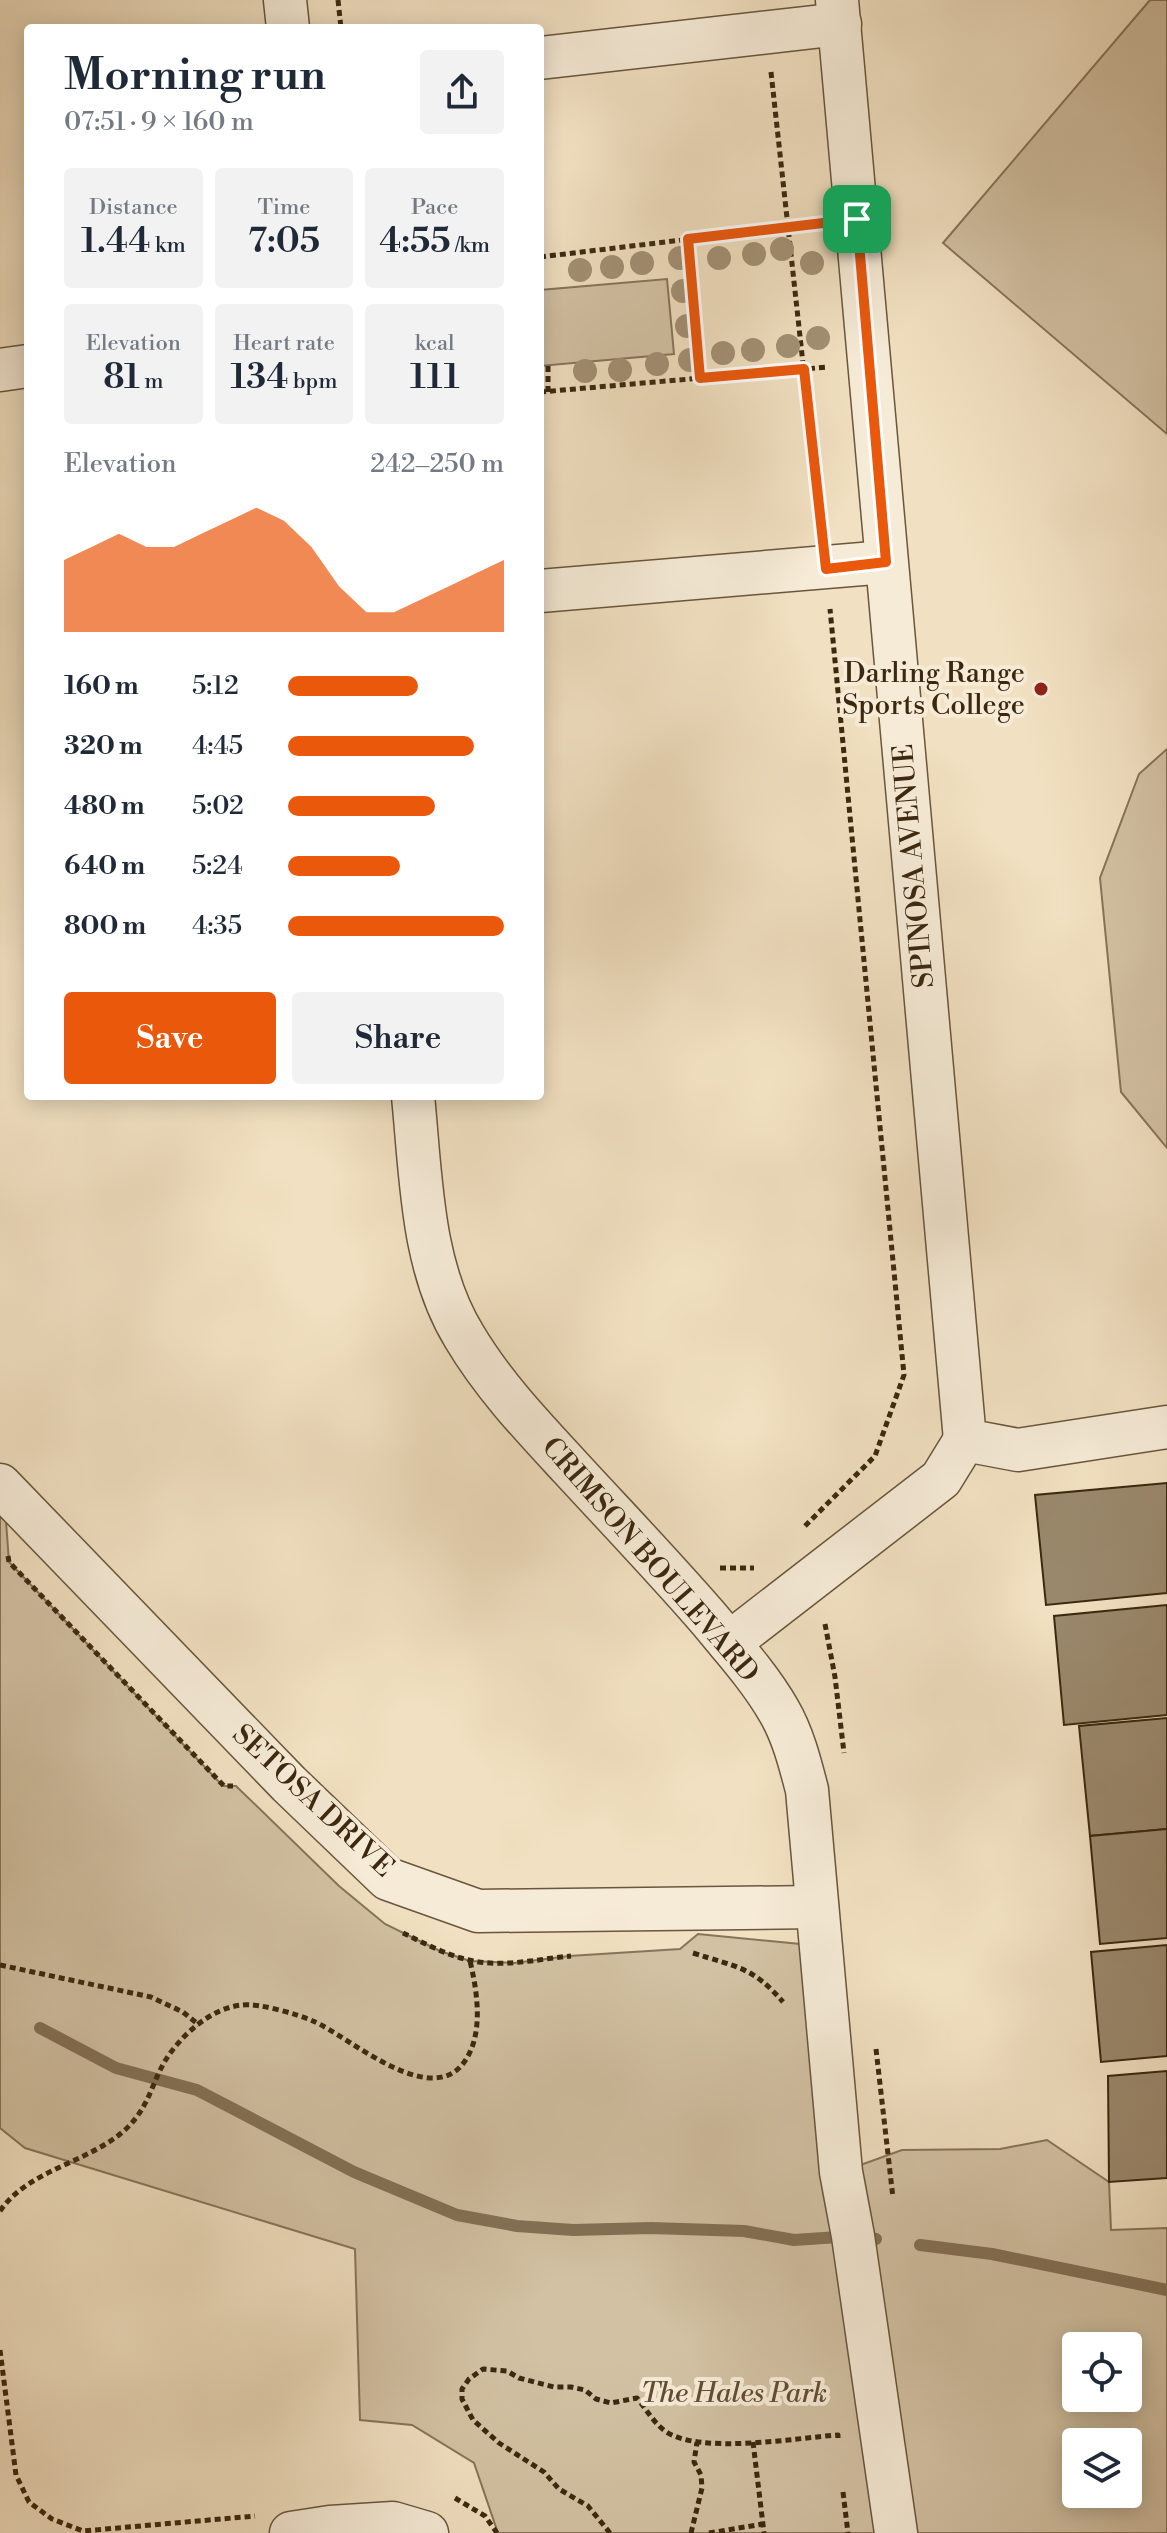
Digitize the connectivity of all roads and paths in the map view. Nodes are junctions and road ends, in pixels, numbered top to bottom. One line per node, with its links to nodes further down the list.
1 (285, 0): 4 (street)
2 (338, 0): 5 (path)
3 (838, 12): 6 (street); 8 (street, SPINOSA AVENUE)
4 (288, 24)
5 (341, 24)
6 (767, 33): 7 (street); 9 (path)
7 (544, 58)
8 (857, 219): 9 (path); 12 (street, SPINOSA AVENUE)
9 (788, 227): 10 (path); 15 (path)
10 (688, 239): 11 (path); 17 (path)
11 (544, 257)
12 (869, 363): 15 (path); 20 (street, SPINOSA AVENUE)
13 (548, 366): 19 (path)
14 (24, 367): 16 (street)
15 (804, 369): 17 (path); 21 (path)
16 (0, 370)
17 (700, 378): 19 (path)
18 (544, 392): 19 (path)
19 (548, 392)
20 (886, 562): 21 (street); 25 (street, SPINOSA AVENUE)
21 (826, 569): 22 (street); 27 (path)
22 (544, 591)
23 (413, 1100): 30 (street, CRIMSON BOULEVARD)
24 (1167, 1427): 25 (street)
25 (965, 1440): 29 (street)
26 (0, 1485): 32 (street, SETOSA DRIVE)
27 (799, 1532)
28 (714, 1568): 29 (path)
29 (801, 1585): 30 (street); 31 (path)
30 (729, 1643): 32 (street, CRIMSON BOULEVARD)
31 (846, 1769)
32 (817, 1907): 56 (street, CRIMSON BOULEVARD)
33 (680, 1949): 36 (path)
34 (470, 1961): 37 (path)
35 (0, 1965): 37 (path)
36 (789, 2009)
37 (199, 2025): 40 (path)
38 (876, 2047): 39 (path)
39 (893, 2204)
40 (0, 2211)
41 (0, 2350): 47 (path)
42 (697, 2442): 43 (path); 51 (path); 52 (path)
43 (753, 2442): 44 (path); 48 (path)
44 (839, 2449)
45 (843, 2491): 55 (path)
46 (452, 2496): 50 (path)
47 (278, 2524): 49 (street)
48 (763, 2524): 53 (path); 54 (path)
49 (427, 2533)
50 (497, 2533)
51 (610, 2533)
52 (691, 2533)
53 (709, 2533)
54 (764, 2533)
55 (848, 2533)
56 (896, 2533)

